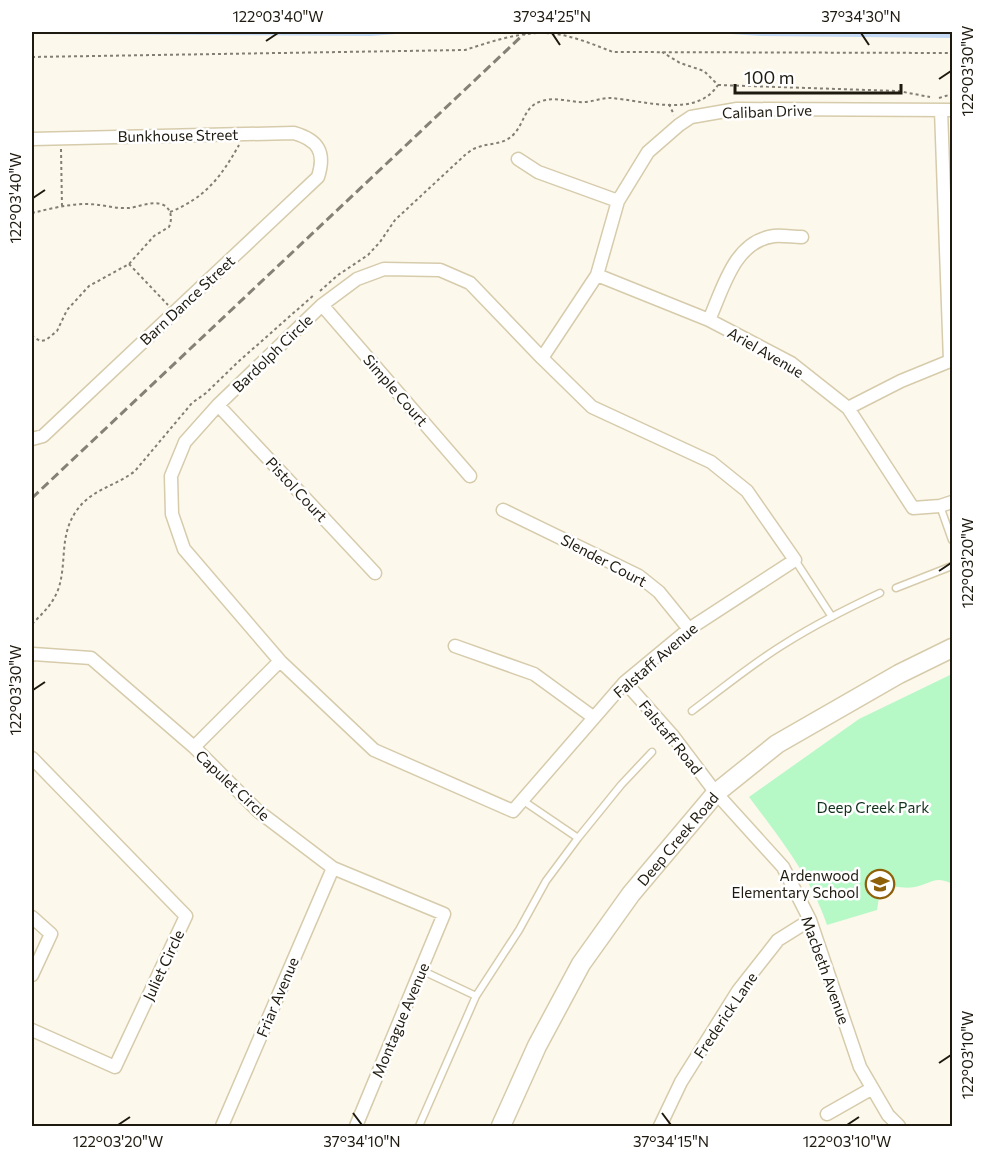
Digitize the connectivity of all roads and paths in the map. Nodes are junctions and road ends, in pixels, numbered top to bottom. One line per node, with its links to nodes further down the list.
1 (952, 53): 2 (path)
2 (32, 57)
3 (718, 85): 4 (path)
4 (952, 94)
5 (947, 110): 11 (street, Caliban Drive); 24 (street)
6 (244, 134): 7 (street, Bunkhouse Street); 9 (street, Bunkhouse Street); 13 (path)
7 (61, 138): 8 (street, Bunkhouse Street); 12 (path)
8 (32, 139)
9 (319, 148): 19 (street, Barn Dance Street)
10 (518, 159): 11 (street)
11 (618, 201): 17 (street, Caliban Drive)
12 (62, 207): 13 (path); 14 (path)
13 (171, 212): 16 (path)
14 (32, 213)
15 (802, 237): 20 (street)
16 (129, 264): 19 (path); 21 (path)
17 (597, 275): 20 (street, Ariel Avenue); 22 (street, Caliban Drive)
18 (322, 305): 22 (street, Bardolph Circle); 23 (street, Bardolph Circle); 26 (street, Simple Court)
19 (174, 313): 25 (street, Barn Dance Street)
20 (708, 320): 24 (street, Ariel Avenue)
21 (32, 336)
22 (542, 358): 30 (street, Bardolph Circle)
23 (218, 405): 32 (street, Pistol Court); 40 (street, Bardolph Circle)
24 (849, 408): 27 (street, Ariel Avenue)
25 (32, 439)
26 (470, 476)
27 (946, 504): 29 (lane)
28 (504, 510): 36 (street, Slender Court)
29 (952, 540)
30 (795, 560): 35 (lane); 36 (street, Falstaff Avenue)
31 (952, 566): 33 (lane)
32 (375, 573)
33 (896, 588)
34 (880, 593): 35 (lane)
35 (832, 616): 42 (lane)
36 (690, 629): 41 (street, Falstaff Avenue)
37 (454, 646): 43 (street)
38 (952, 648): 47 (street, Deep Creek Road)
39 (32, 655): 44 (street, Capulet Circle)
40 (280, 661): 44 (street); 49 (street, Bardolph Circle)
41 (625, 682): 43 (street, Falstaff Avenue); 47 (street, Falstaff Road)
42 (692, 711)
43 (592, 717): 48 (street, Falstaff Avenue)
44 (194, 747): 51 (street, Capulet Circle)
45 (652, 752): 50 (lane)
46 (32, 758): 58 (street, Juliet Circle)
47 (716, 794): 54 (street, Macbeth Avenue); 64 (street, Deep Creek Road)
48 (522, 800): 49 (street, Falstaff Avenue); 50 (lane)
49 (513, 811)
50 (578, 838): 57 (lane)
51 (333, 868): 52 (street, Capulet Circle); 61 (street, Friar Avenue)
52 (444, 914): 55 (street, Montague Avenue)
53 (32, 917): 56 (street)
54 (810, 920): 59 (street, Macbeth Avenue); 65 (street, Frederick Lane)
55 (421, 970): 57 (lane); 62 (street, Montague Avenue)
56 (32, 975)
57 (476, 996): 63 (lane)
58 (32, 1030)
59 (871, 1089): 60 (street); 66 (street, Macbeth Avenue)
60 (827, 1114)
61 (222, 1126)
62 (356, 1126)
63 (419, 1126)
64 (501, 1126)
65 (660, 1126)
66 (899, 1126)

